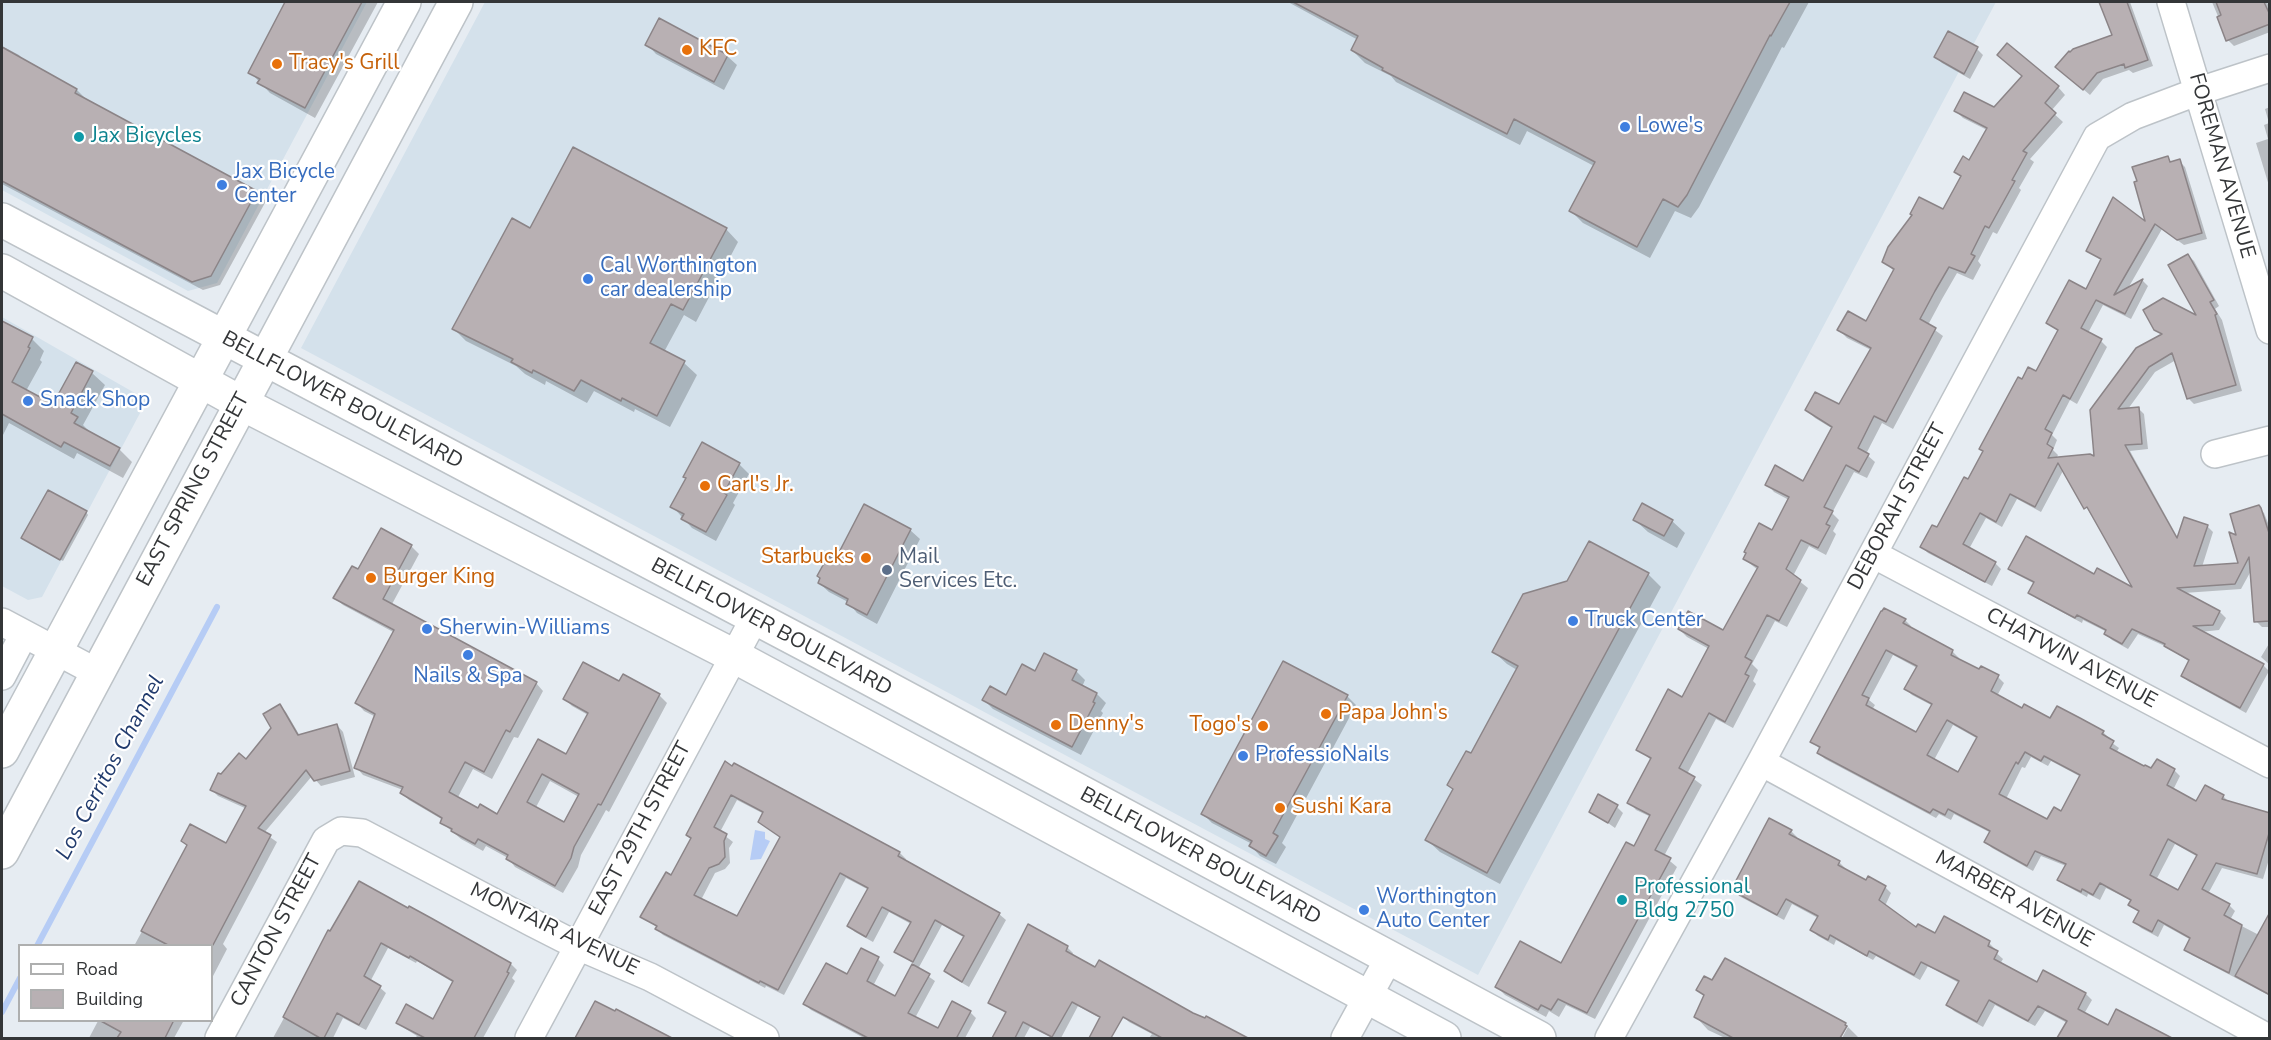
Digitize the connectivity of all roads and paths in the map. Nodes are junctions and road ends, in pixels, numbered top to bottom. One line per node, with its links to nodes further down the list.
1 (404, 2): 9 (main road)
2 (456, 2): 10 (main road, EAST SPRING STREET)
3 (2171, 2): 5 (street, FOREMAN AVENUE)
4 (2270, 68): 5 (street, DEBORAH STREET)
5 (2199, 91): 8 (street, FOREMAN AVENUE); 15 (street, DEBORAH STREET)
6 (2, 220): 9 (main road, BELLFLOWER BOULEVARD)
7 (2, 271): 11 (main road, BELLFLOWER BOULEVARD)
8 (2270, 330)
9 (223, 338): 10 (main road, BELLFLOWER BOULEVARD); 11 (main road)
10 (265, 360): 12 (main road, EAST SPRING STREET); 16 (main road, BELLFLOWER BOULEVARD)
11 (201, 381): 12 (main road, BELLFLOWER BOULEVARD); 18 (main road)
12 (241, 403): 19 (main road, BELLFLOWER BOULEVARD); 20 (main road, EAST SPRING STREET)
13 (2270, 440): 14 (street)
14 (2215, 454)
15 (1873, 554): 23 (street, DEBORAH STREET); 24 (street, CHATWIN AVENUE)
16 (754, 619): 19 (street, EAST 29TH STREET); 28 (main road, BELLFLOWER BOULEVARD)
17 (13, 628): 18 (street); 21 (street)
18 (56, 651): 20 (street); 22 (main road)
19 (734, 656): 27 (street, EAST 29TH STREET); 29 (main road, BELLFLOWER BOULEVARD)
20 (96, 672): 26 (main road, EAST SPRING STREET)
21 (2, 676)
22 (2, 751)
23 (1761, 762): 36 (street, DEBORAH STREET); 37 (street, MARBER AVENUE)
24 (2270, 764)
25 (341, 831): 27 (street, MONTAIR AVENUE); 30 (street, CANTON STREET)
26 (2, 852)
27 (578, 946): 31 (street, EAST 29TH STREET); 32 (street, MONTAIR AVENUE)
28 (1389, 958): 29 (street); 35 (main road, BELLFLOWER BOULEVARD)
29 (1368, 998): 33 (street); 34 (main road, BELLFLOWER BOULEVARD)
30 (219, 1038)
31 (530, 1038)
32 (765, 1038)
33 (1346, 1038)
34 (1444, 1038)
35 (1539, 1038)
36 (1609, 1038)
37 (2268, 1038)

